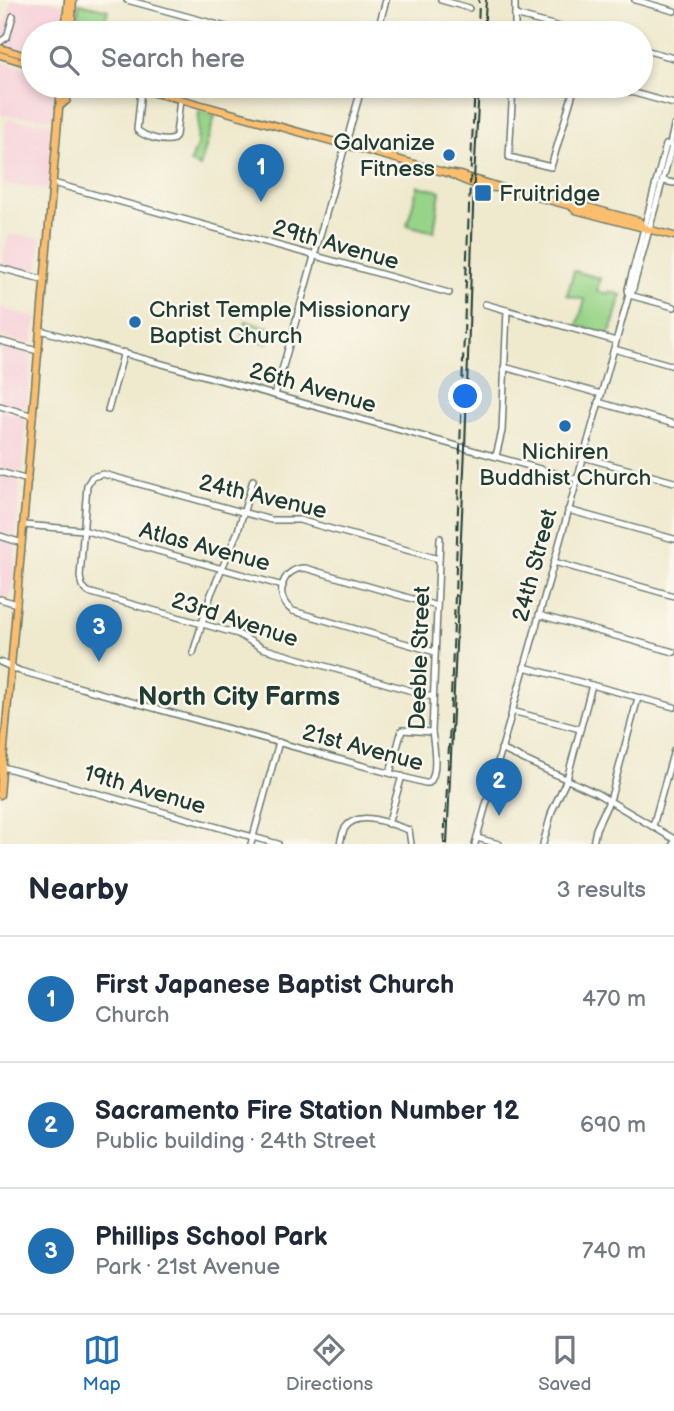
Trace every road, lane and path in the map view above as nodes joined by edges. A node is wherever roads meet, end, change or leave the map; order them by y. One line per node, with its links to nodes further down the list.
1 (71, 0): 11 (main road); 12 (main road)
2 (127, 0): 13 (street)
3 (386, 0): 14 (street)
4 (442, 0): 7 (street)
5 (515, 0): 9 (street)
6 (635, 0): 8 (street)
7 (469, 8)
8 (674, 11)
9 (515, 15): 15 (street); 16 (street)
10 (13, 16): 17 (street)
11 (67, 21)
12 (71, 21)
13 (204, 21)
14 (380, 21)
15 (515, 21)
16 (538, 21)
17 (0, 42)
18 (0, 48): 20 (main road)
19 (653, 52): 22 (street)
20 (21, 54)
21 (0, 55): 23 (main road)
22 (674, 58)
23 (21, 61)
24 (60, 98): 34 (main road)
25 (67, 98): 34 (main road)
26 (140, 98): 32 (street)
27 (176, 98): 32 (main road)
28 (359, 98): 37 (street)
29 (512, 98): 30 (street)
30 (571, 98)
31 (652, 98): 33 (street)
32 (180, 99): 37 (main road)
33 (674, 104)
34 (59, 107): 39 (main road)
35 (674, 126): 36 (street, 24th Street)
36 (670, 144): 38 (street, 24th Street); 41 (street, 24th Street)
37 (345, 145): 41 (main road); 43 (street)
38 (663, 181): 40 (street); 41 (street, 24th Street)
39 (53, 183): 43 (street, 29th Avenue); 45 (main road)
40 (674, 183)
41 (646, 228): 42 (main road); 47 (street, 24th Street)
42 (674, 236)
43 (314, 256): 46 (street, 29th Avenue); 60 (street)
44 (0, 268): 45 (street)
45 (45, 280): 51 (main road)
46 (449, 293)
47 (629, 295): 49 (street); 53 (street, 24th Street)
48 (485, 304): 50 (street)
49 (674, 307)
50 (506, 310): 53 (street); 58 (street)
51 (40, 330): 55 (main road); 56 (street, 26th Avenue)
52 (0, 341): 55 (street)
53 (616, 341): 54 (street, 24th Street)
54 (614, 349): 57 (street); 59 (street, 24th Street)
55 (38, 351): 64 (main road)
56 (124, 352): 60 (street, 26th Avenue); 63 (street)
57 (674, 366)
58 (504, 367): 59 (street); 66 (street)
59 (601, 394): 61 (street, 24th Street)
60 (275, 395): 66 (street, 26th Avenue)
61 (598, 402): 65 (street); 67 (street, 24th Street)
62 (0, 406): 64 (street)
63 (108, 410)
64 (33, 416): 70 (main road)
65 (674, 424)
66 (496, 456): 69 (street, 26th Avenue)
67 (583, 457): 69 (street, 24th Street); 72 (street)
68 (0, 472): 70 (street)
69 (576, 479): 73 (street, 24th Street)
70 (28, 480): 75 (main road)
71 (253, 480): 74 (street)
72 (674, 482)
73 (568, 510): 79 (street); 82 (street, 24th Street)
74 (244, 513): 76 (street, 24th Avenue); 81 (street, 24th Avenue); 83 (street)
75 (24, 525): 76 (street, Atlas Avenue); 80 (main road)
76 (83, 530): 83 (street, Atlas Avenue); 90 (street, 23rd Avenue)
77 (0, 536): 80 (street)
78 (440, 538): 81 (street, Deeble Street)
79 (674, 539)
80 (22, 543): 87 (main road)
81 (439, 559): 88 (street, Deeble Street)
82 (554, 562): 85 (street); 89 (street, 24th Street)
83 (222, 569): 84 (street, Atlas Avenue); 90 (street)
84 (283, 586): 88 (street); 91 (street, Atlas Avenue)
85 (674, 596)
86 (0, 599): 87 (street)
87 (17, 604): 95 (main road)
88 (437, 606): 91 (street, Deeble Street)
89 (539, 615): 92 (street); 96 (street, 24th Street)
90 (201, 624): 93 (street); 98 (street, 23rd Avenue)
91 (435, 652): 98 (street, Deeble Street)
92 (674, 652)
93 (193, 653)
94 (0, 662): 95 (street, 21st Avenue)
95 (12, 667): 102 (main road); 105 (street, 21st Avenue)
96 (524, 667): 97 (street); 101 (street, 24th Street)
97 (592, 685): 99 (street); 103 (street)
98 (433, 697): 104 (street, Deeble Street)
99 (638, 698): 100 (street); 116 (street)
100 (674, 708)
101 (512, 710): 103 (street); 106 (street, 24th Street)
102 (3, 725): 108 (main road)
103 (580, 729): 113 (street)
104 (432, 732): 110 (street); 112 (street, Deeble Street)
105 (279, 742): 110 (street, 21st Avenue); 119 (street)
106 (501, 749): 113 (street); 120 (street, 24th Street)
107 (674, 750): 118 (street)
108 (2, 755): 109 (main road)
109 (3, 767): 114 (main road); 119 (street, 19th Avenue)
110 (390, 773): 111 (street, 21st Avenue)
111 (402, 776): 112 (street, 21st Avenue); 117 (street)
112 (433, 779)
113 (567, 779): 116 (street); 126 (street)
114 (0, 786): 115 (main road)
115 (0, 795)
116 (610, 801): 118 (street); 127 (street)
117 (388, 824): 123 (street); 124 (street)
118 (653, 827): 121 (street)
119 (252, 841): 122 (street, 19th Avenue)
120 (476, 841): 125 (street)
121 (674, 842)
122 (278, 844)
123 (340, 844)
124 (411, 844)
125 (499, 844)
126 (543, 844)
127 (593, 844)

